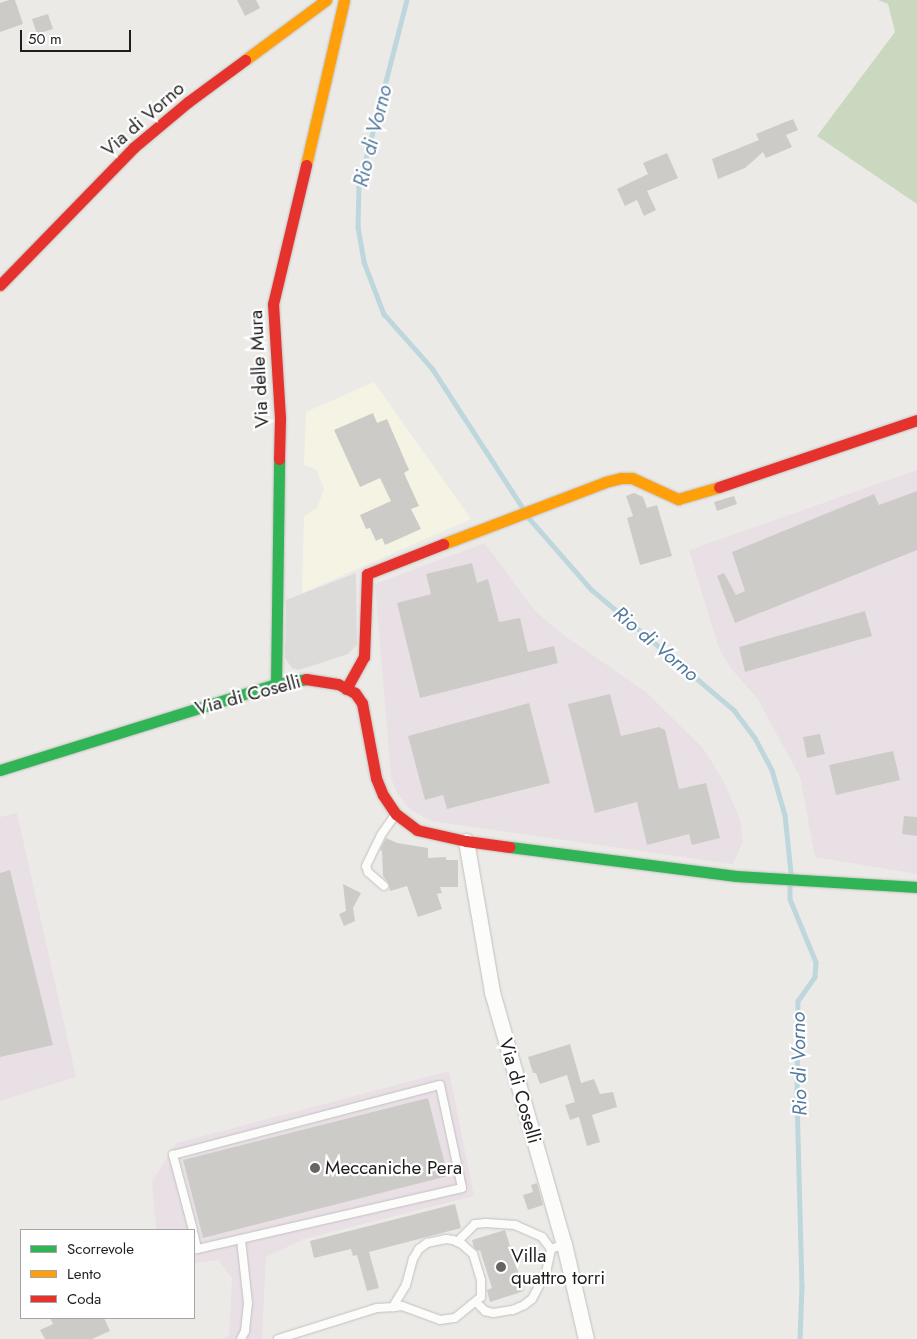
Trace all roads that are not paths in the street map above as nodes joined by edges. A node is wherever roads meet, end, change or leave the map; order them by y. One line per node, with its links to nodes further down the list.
1 (326, 0): 3 (street, Via di Vorno)
2 (344, 0): 5 (street, Via delle Mura)
3 (0, 285)
4 (917, 420): 6 (street)
5 (276, 684): 6 (street, Via di Coselli); 7 (street, Via di Coselli)
6 (346, 689): 8 (street, Via di Coselli)
7 (0, 770)
8 (396, 814): 9 (street, Via di Coselli); 10 (lane)
9 (466, 841): 11 (street, Via di Coselli); 16 (street, Via di Coselli)
10 (384, 886)
11 (917, 887)
12 (193, 1229): 14 (lane)
13 (195, 1240): 14 (lane)
14 (242, 1240): 19 (lane)
15 (457, 1242): 16 (lane); 17 (lane); 18 (lane)
16 (558, 1247): 17 (lane); 21 (street, Via di Coselli)
17 (476, 1302): 18 (lane)
18 (393, 1307): 20 (lane)
19 (241, 1339)
20 (278, 1339)
21 (586, 1339)

